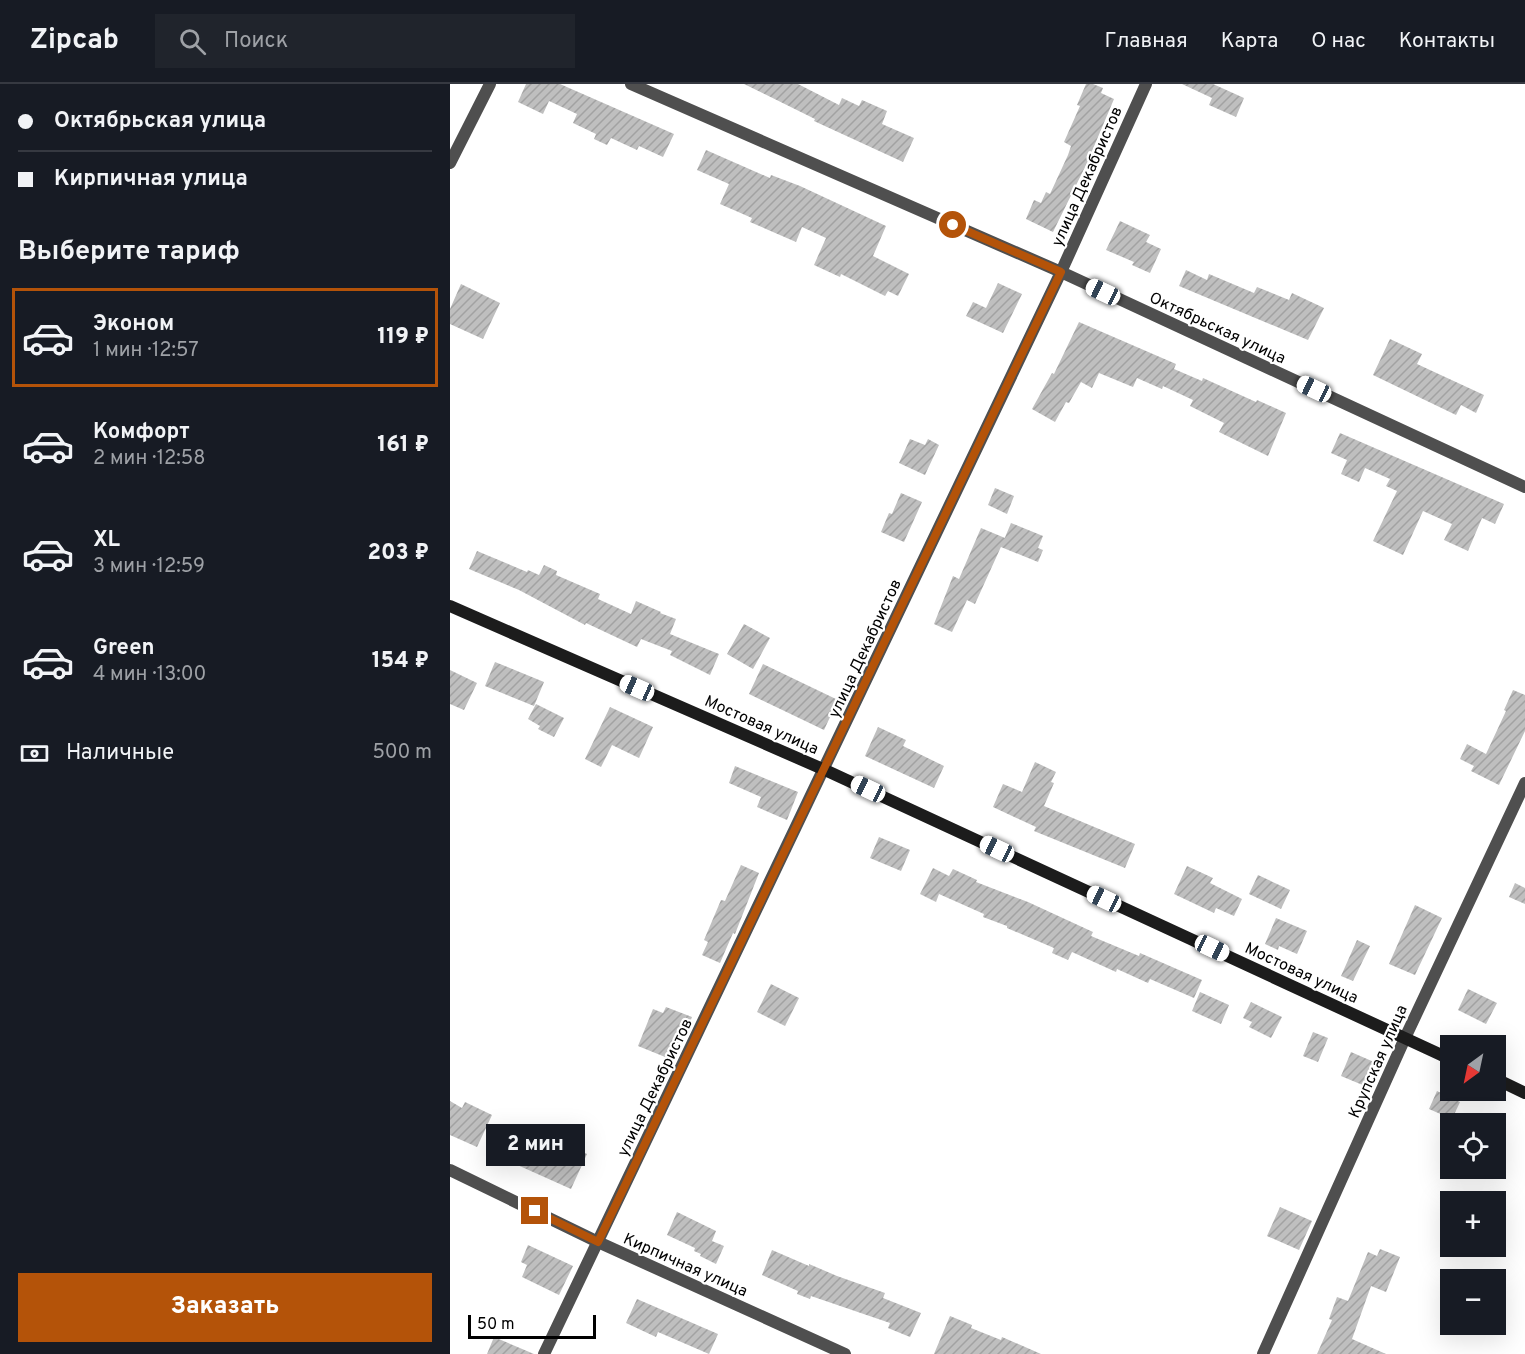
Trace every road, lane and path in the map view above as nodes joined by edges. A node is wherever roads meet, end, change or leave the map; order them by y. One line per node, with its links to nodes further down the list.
1 (490, 84): 4 (street)
2 (631, 84): 5 (street, Октябрьская улица)
3 (1146, 84): 5 (street, улица Декабристов)
4 (450, 163)
5 (1061, 272): 6 (street, Октябрьская улица); 8 (street, улица Декабристов)
6 (1525, 487)
7 (450, 606): 8 (street, Мостовая улица)
8 (825, 770): 10 (street, Мостовая улица); 15 (street, улица Декабристов)
9 (1525, 783): 10 (street, Крупская улица)
10 (1405, 1038): 11 (street, Мостовая улица); 18 (street, Крупская улица)
11 (1440, 1054)
12 (1506, 1084): 13 (street)
13 (1525, 1093)
14 (450, 1170): 15 (street, Кирпичная улица)
15 (598, 1242): 16 (street, улица Декабристов); 17 (street, Кирпичная улица)
16 (544, 1354)
17 (845, 1354)
18 (1263, 1354)

